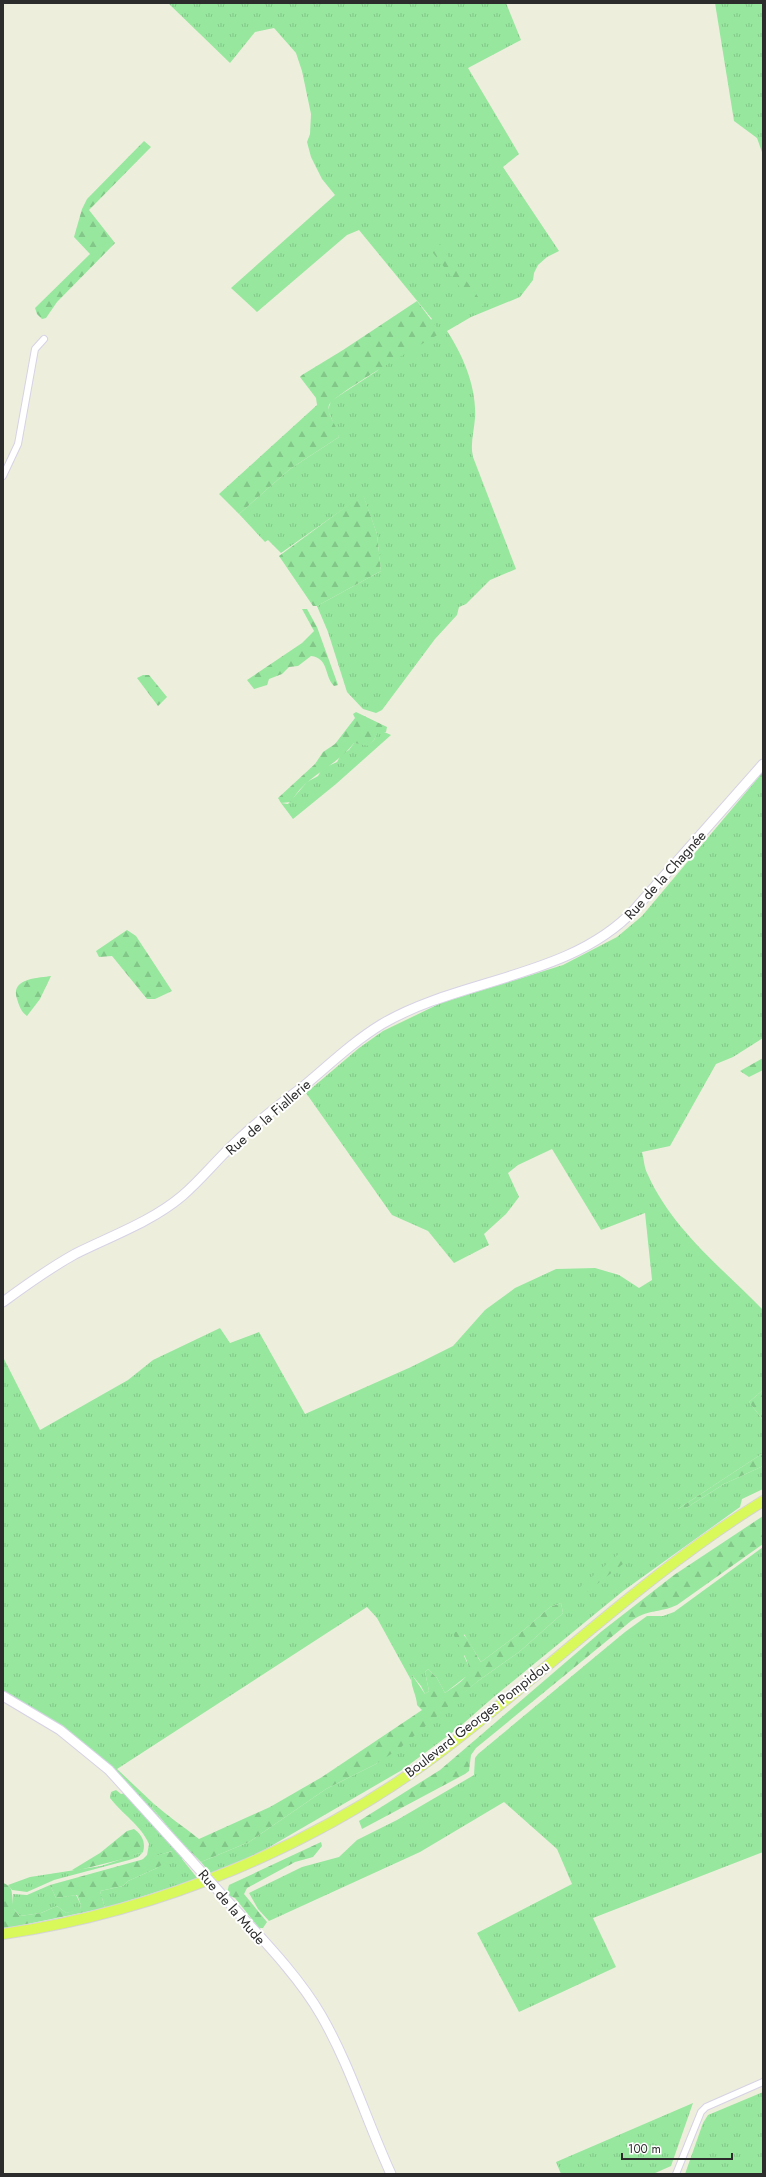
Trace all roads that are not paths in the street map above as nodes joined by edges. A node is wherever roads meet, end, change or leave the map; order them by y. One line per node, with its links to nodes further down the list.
1 (44, 339): 2 (street)
2 (3, 476)
3 (763, 764): 4 (street, Rue de la Chagnée)
4 (549, 962): 5 (street, Rue de la Fiallerie)
5 (3, 1302)
6 (763, 1502): 9 (main road, Boulevard Georges Pompidou)
7 (763, 1507): 10 (main road, Boulevard Georges Pompidou)
8 (3, 1696): 12 (street, Rue de la Mude, bridge)
9 (3, 1934)
10 (3, 1939)
11 (763, 2082): 13 (street)
12 (391, 2174)
13 (676, 2174)

